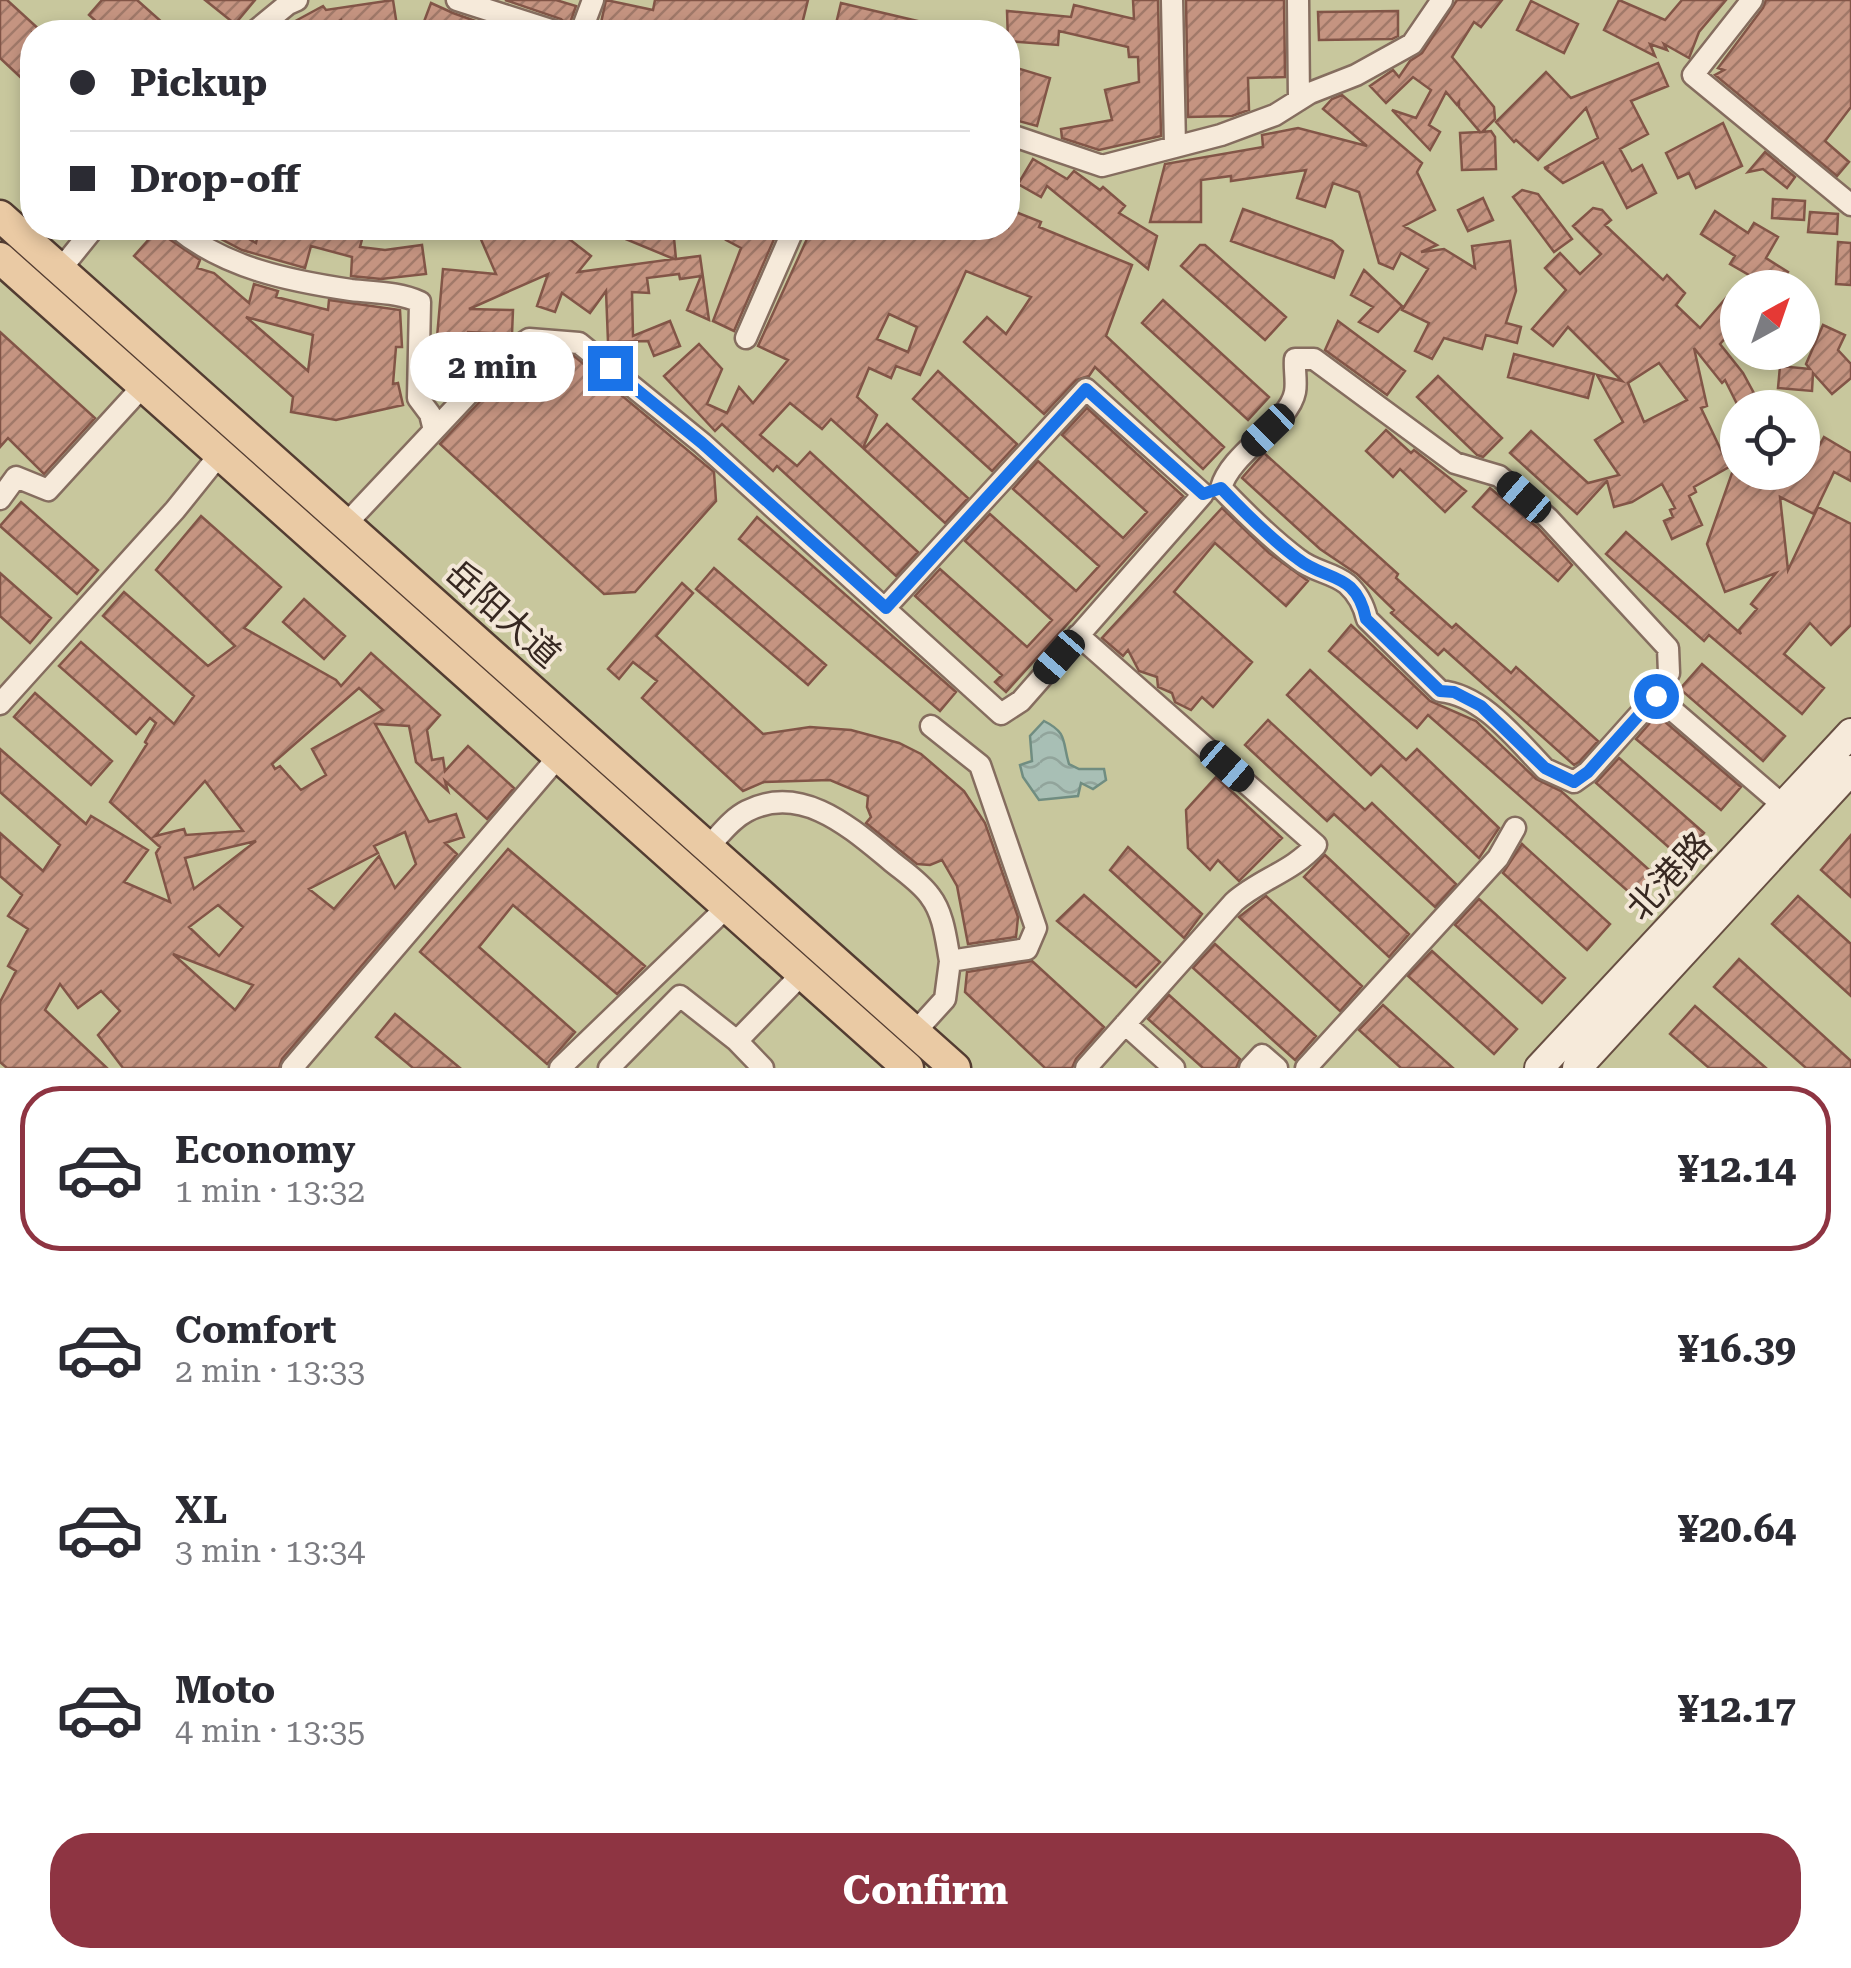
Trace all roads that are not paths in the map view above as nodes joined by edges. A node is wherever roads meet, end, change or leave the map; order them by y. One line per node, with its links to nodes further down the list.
1 (297, 0): 7 (street)
2 (457, 0): 8 (street)
3 (1172, 0): 11 (street)
4 (1298, 0): 9 (street)
5 (1442, 0): 9 (street)
6 (1752, 0): 13 (street)
7 (269, 20)
8 (519, 20)
9 (1299, 100): 11 (street)
10 (1020, 138): 11 (street)
11 (1174, 146)
12 (1851, 174): 13 (street)
13 (1844, 198)
14 (0, 216): 15 (main road, 岳阳大道)
15 (20, 234)
16 (27, 240): 21 (main road, 岳阳大道)
17 (84, 240): 21 (street)
18 (192, 240): 24 (street)
19 (789, 240): 22 (street)
20 (0, 258): 23 (main road, 岳阳大道)
21 (60, 270): 28 (main road, 岳阳大道)
22 (746, 338)
23 (143, 386): 25 (main road, 岳阳大道); 27 (street)
24 (434, 430): 28 (street); 29 (street)
25 (220, 454): 32 (street); 35 (main road, 岳阳大道)
26 (1212, 491): 29 (street); 30 (street); 31 (street); 31 (street)
27 (0, 500)
28 (346, 524): 39 (main road, 岳阳大道)
29 (886, 608): 30 (street)
30 (1078, 636): 43 (street)
31 (1656, 696): 37 (street)
32 (0, 704)
33 (932, 726): 41 (street)
34 (1851, 733): 37 (main road, 北港路)
35 (558, 756): 40 (main road, 岳阳大道); 46 (street)
36 (1851, 770): 58 (main road, 北港路)
37 (1785, 807): 57 (main road, 北港路)
38 (1515, 828): 56 (street)
39 (708, 848): 41 (street); 44 (main road, 岳阳大道)
40 (727, 906): 42 (main road, 岳阳大道); 47 (street)
41 (950, 961): 44 (street)
42 (802, 974): 45 (street); 50 (main road, 岳阳大道)
43 (1125, 1024): 52 (street); 53 (street)
44 (916, 1032): 51 (main road, 岳阳大道)
45 (737, 1041): 48 (street); 49 (street)
46 (292, 1068)
47 (560, 1068)
48 (608, 1068)
49 (762, 1068)
50 (908, 1068)
51 (955, 1068)
52 (1086, 1068)
53 (1174, 1068)
54 (1250, 1068): 55 (street)
55 (1278, 1068)
56 (1306, 1068)
57 (1539, 1068)
58 (1576, 1068)

